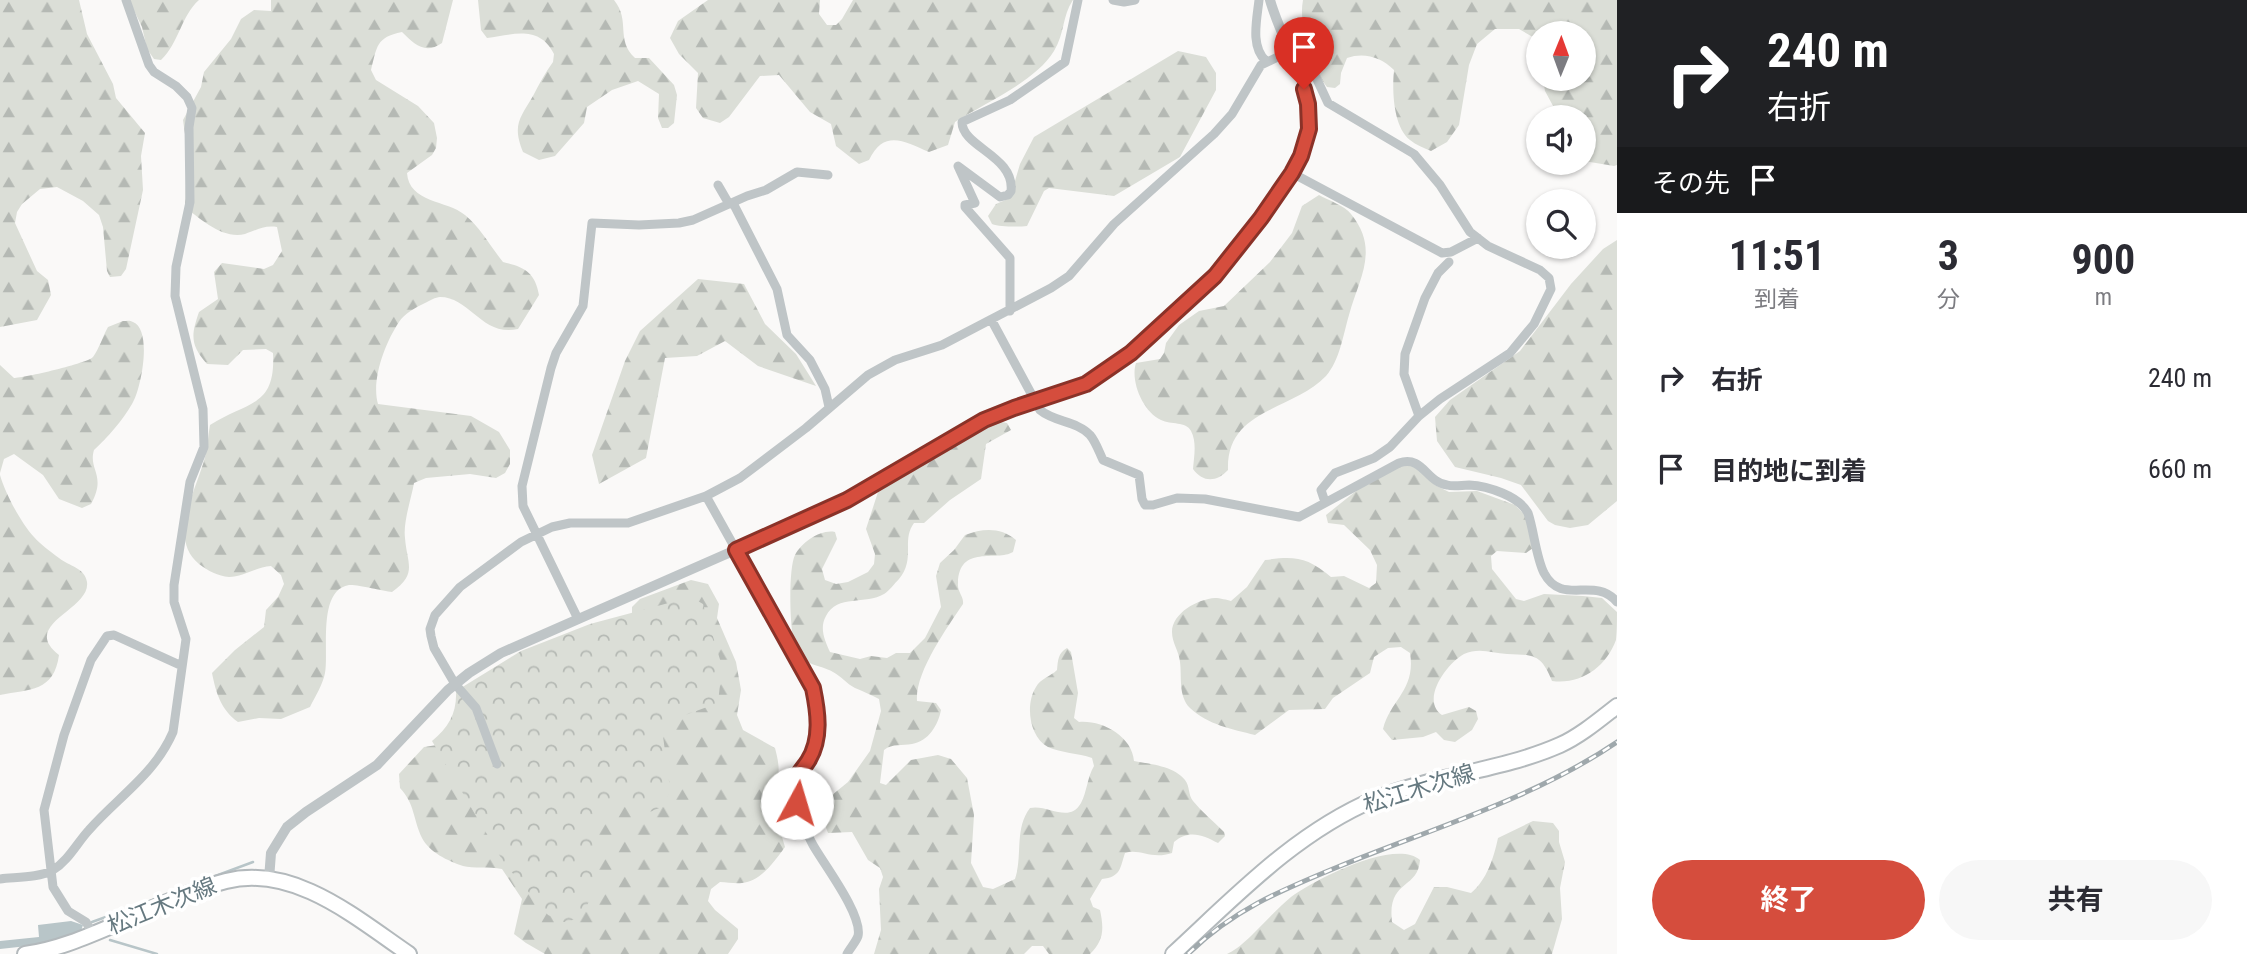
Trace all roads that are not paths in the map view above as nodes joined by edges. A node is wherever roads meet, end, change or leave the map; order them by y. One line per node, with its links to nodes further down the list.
1 (126, 0): 26 (street)
2 (1078, 0): 15 (street)
3 (1113, 0): 4 (street)
4 (1135, 0)
5 (1259, 0): 8 (street)
6 (1270, 0): 7 (street)
7 (1289, 54): 8 (street); 9 (street); 13 (street)
8 (1266, 61): 15 (street)
9 (1292, 173): 13 (street); 17 (street)
10 (828, 175): 12 (street)
11 (718, 185): 12 (street)
12 (731, 204): 18 (street); 22 (street)
13 (1478, 238): 19 (street)
14 (1449, 262): 19 (street)
15 (1010, 311): 16 (street)
16 (992, 321): 17 (street); 18 (street)
17 (1035, 402): 21 (street); 23 (street)
18 (830, 407): 20 (street)
19 (1419, 416): 21 (street)
20 (706, 496): 22 (street); 23 (street)
21 (1325, 502): 24 (street)
22 (535, 534): 25 (street); 27 (street)
23 (736, 550): 25 (street); 36 (street)
24 (1617, 602)
25 (579, 619): 27 (street)
26 (182, 666): 30 (street); 30 (street)
27 (455, 684): 29 (street); 31 (street)
28 (1617, 706): 37 (main road, 松江木次線)
29 (497, 764)
30 (52, 870): 32 (street); 33 (street)
31 (269, 878): 33 (main road, 松江木次線); 35 (main road, 松江木次線)
32 (0, 879)
33 (93, 934): 34 (main road, 松江木次線)
34 (25, 954)
35 (409, 954)
36 (847, 954)
37 (1173, 954)

